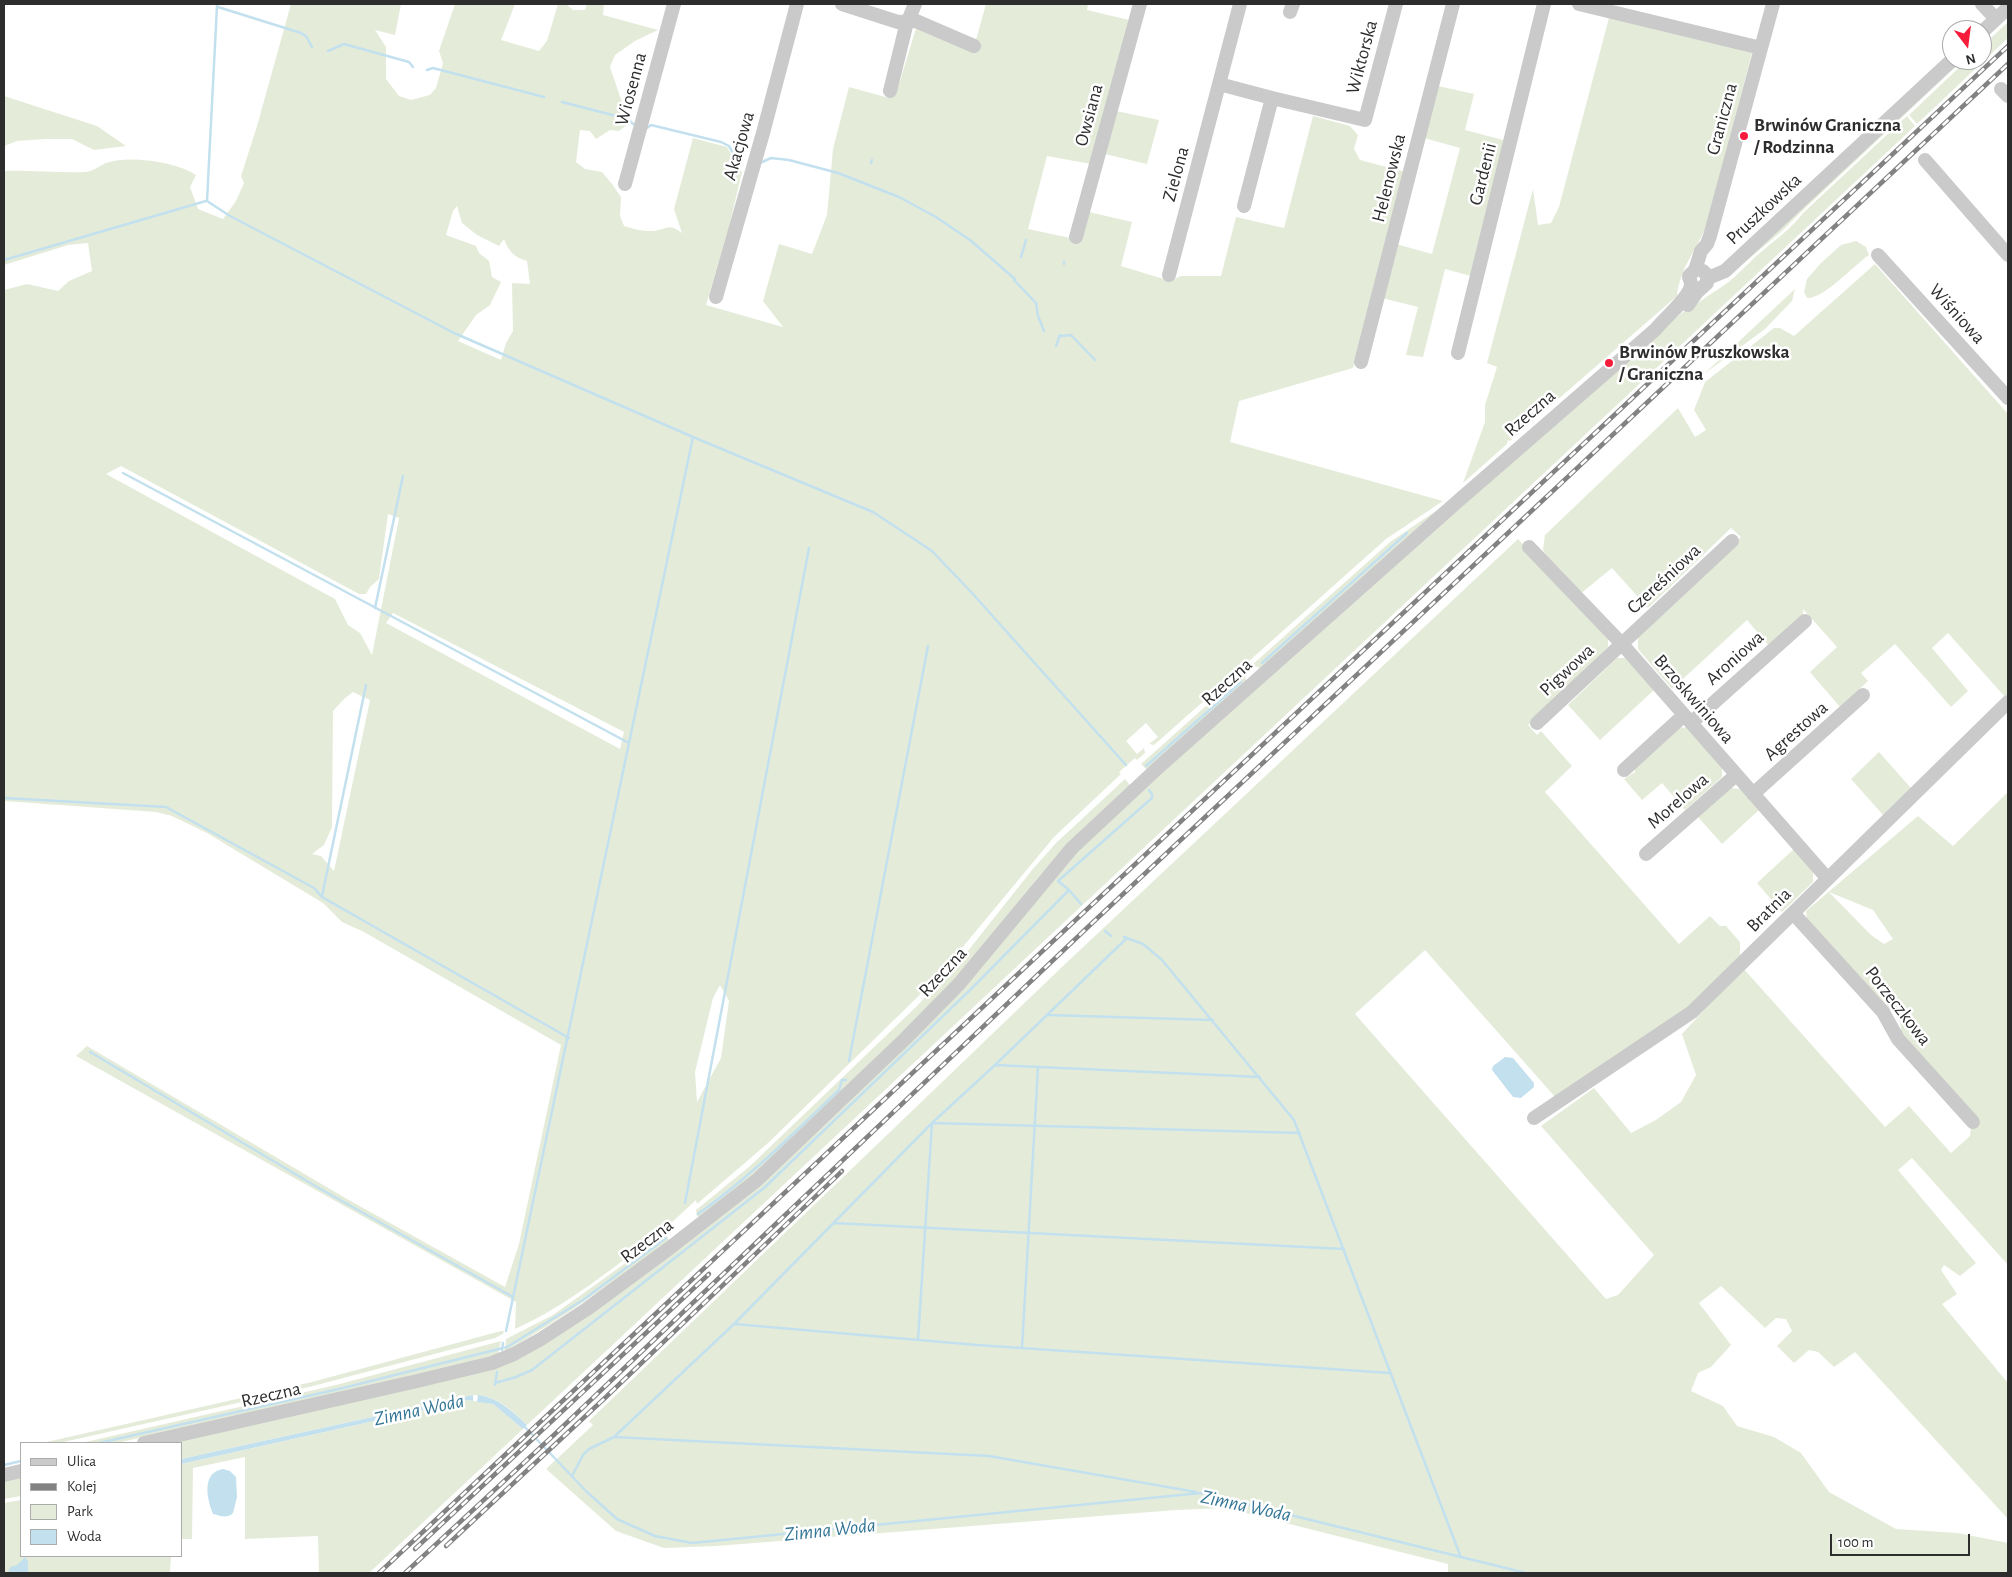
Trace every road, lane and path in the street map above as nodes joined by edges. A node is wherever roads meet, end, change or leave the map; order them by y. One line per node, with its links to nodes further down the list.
1 (674, 4): 25 (street, Wiosenna)
2 (796, 4): 32 (street, Akacjowa)
3 (842, 4): 16 (street)
4 (915, 4): 16 (street)
5 (1140, 4): 27 (street, Owsiana)
6 (1240, 4): 21 (street, Zielona)
7 (1396, 4): 23 (street, Wiktorska)
8 (1453, 4): 34 (street, Helenowska)
9 (1544, 4): 33 (street, Gardenii)
10 (1579, 4): 13 (street)
11 (1773, 4): 19 (street, Graniczna)
12 (1982, 4): 15 (street)
13 (1615, 8): 19 (street)
14 (2008, 8): 15 (street)
15 (1996, 19): 17 (street)
16 (908, 21): 18 (street); 22 (street)
17 (1992, 23)
18 (974, 46)
19 (1761, 48): 31 (street, Graniczna)
20 (1942, 69): 31 (street, Pruszkowska)
21 (1219, 84): 23 (street); 30 (street, Zielona)
22 (890, 91)
23 (1272, 98): 26 (street)
24 (1925, 160): 28 (street)
25 (625, 184)
26 (1244, 206)
27 (1076, 237)
28 (2008, 254)
29 (1878, 255): 35 (street, Wiśniowa)
30 (1169, 275)
31 (1700, 278): 52 (street, Rzeczna)
32 (716, 297)
33 (1458, 353)
34 (1360, 362)
35 (2008, 398)
36 (1732, 541): 39 (street, Czereśniowa)
37 (1529, 547): 39 (street, Brzoskwiniowa)
38 (1805, 621): 42 (street, Aroniowa)
39 (1622, 644): 42 (street, Brzoskwiniowa); 43 (street, Pigwowa)
40 (1863, 695): 46 (street, Agrestowa)
41 (2008, 702): 48 (street, Bratnia)
42 (1688, 719): 44 (street, Aroniowa); 45 (street, Brzoskwiniowa)
43 (1537, 723)
44 (1624, 770)
45 (1736, 776): 46 (street, Brzoskwiniowa); 47 (street, Morelowa)
46 (1753, 794): 48 (street, Brzoskwiniowa)
47 (1646, 854)
48 (1827, 878): 49 (street, Bratnia)
49 (1793, 913): 50 (street, Bratnia); 51 (street, Porzeczkowa)
50 (1534, 1118)
51 (1973, 1122)
52 (148, 1442)
53 (20, 1471): 54 (street)
54 (4, 1475)

